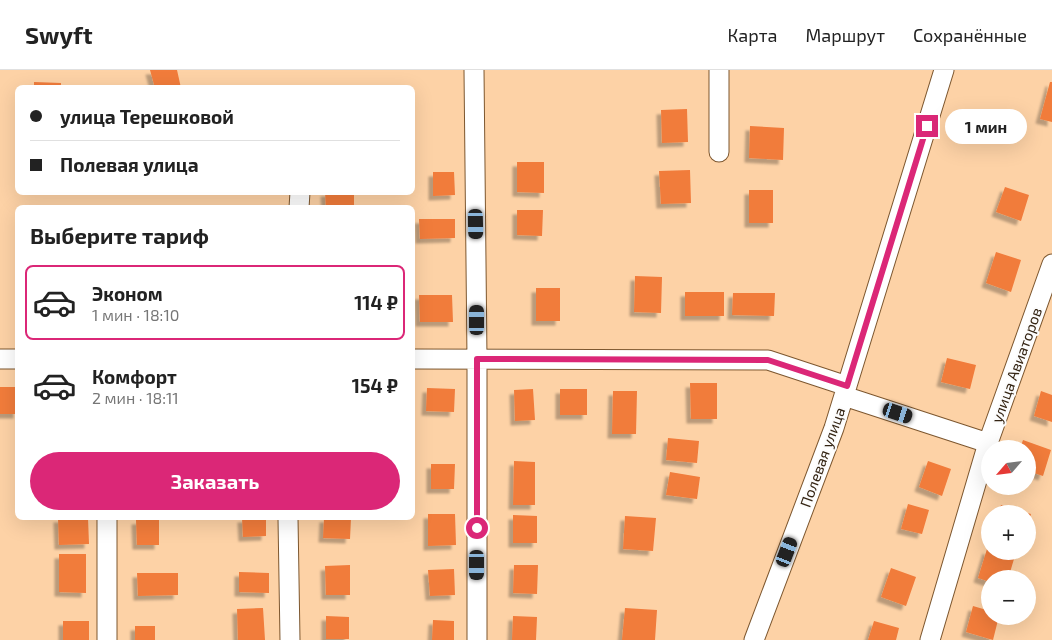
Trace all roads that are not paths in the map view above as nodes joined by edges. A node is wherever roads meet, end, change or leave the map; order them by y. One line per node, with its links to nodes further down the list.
1 (474, 70): 9 (street)
2 (719, 70): 4 (street)
3 (944, 70): 10 (street, Полевая улица)
4 (720, 152)
5 (1052, 264): 12 (street, улица Авиаторов)
6 (0, 359): 7 (street)
7 (15, 359)
8 (415, 359): 9 (street)
9 (477, 359): 10 (street); 18 (street)
10 (845, 391): 11 (street); 19 (street, Полевая улица)
11 (981, 440)
12 (989, 440)
13 (981, 467): 20 (street, улица Авиаторов)
14 (107, 520): 16 (street)
15 (288, 520): 17 (street)
16 (107, 640)
17 (290, 640)
18 (477, 640)
19 (754, 640)
20 (930, 640)

